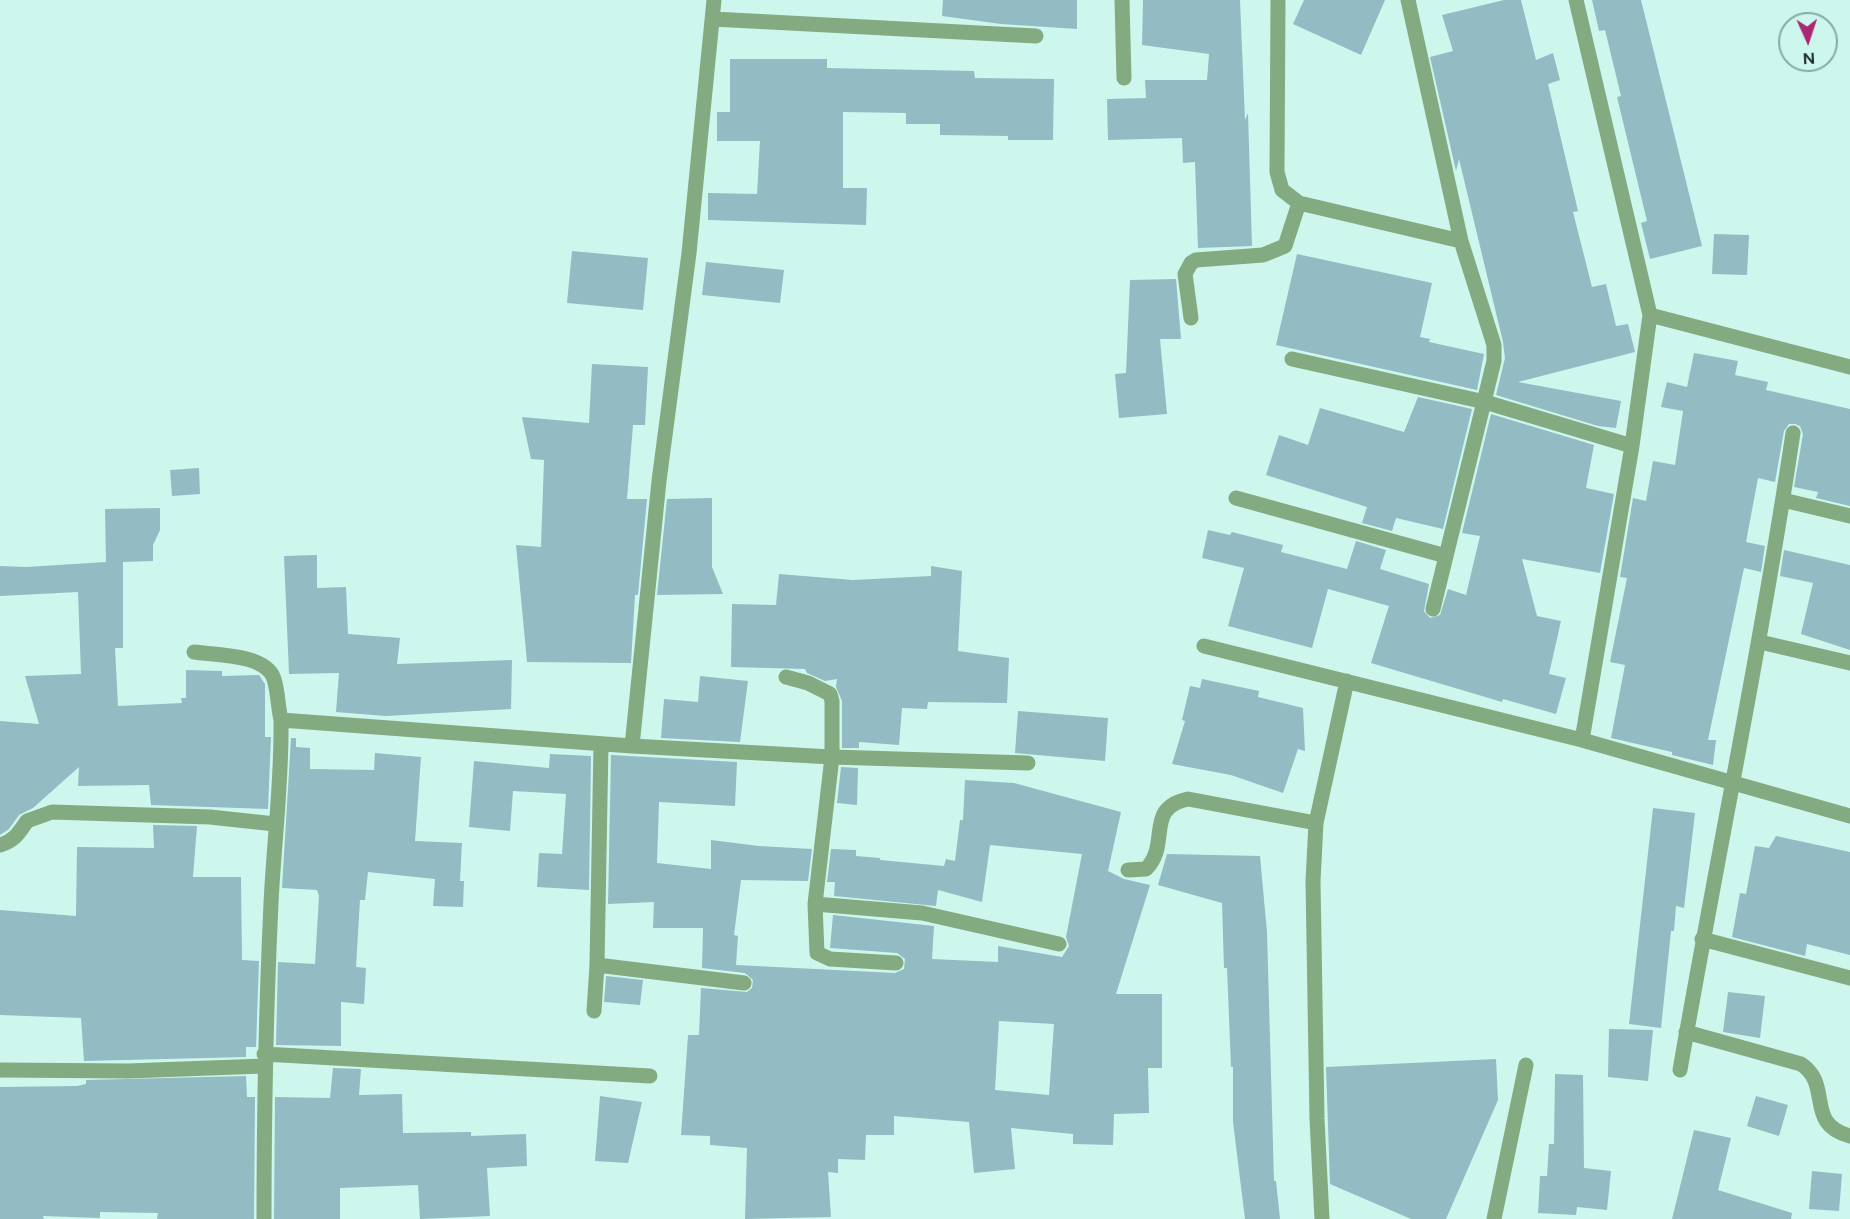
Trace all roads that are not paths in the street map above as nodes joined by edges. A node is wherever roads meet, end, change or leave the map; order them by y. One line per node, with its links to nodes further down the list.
1 (714, 0): 6 (street)
2 (1122, 0): 8 (street)
3 (1278, 0): 9 (street)
4 (1408, 0): 10 (street)
5 (1576, 0): 11 (street)
6 (713, 19): 7 (street); 32 (street)
7 (1036, 36)
8 (1124, 78)
9 (1299, 203): 10 (street); 12 (street)
10 (1461, 240): 15 (street)
11 (1650, 315): 14 (street); 17 (street)
12 (1191, 318)
13 (1292, 359): 15 (street)
14 (1850, 367)
15 (1485, 402): 17 (street); 21 (street)
16 (1793, 433): 19 (street)
17 (1632, 446): 30 (street)
18 (1236, 498): 21 (street)
19 (1783, 500): 20 (street); 23 (street)
20 (1850, 516)
21 (1446, 556): 22 (street)
22 (1434, 609)
23 (1760, 642): 26 (street); 35 (street)
24 (1204, 646): 28 (street)
25 (194, 652): 29 (street)
26 (1850, 663)
27 (786, 677): 33 (street)
28 (1347, 681): 30 (street); 37 (street)
29 (281, 720): 31 (street); 38 (street)
30 (1582, 740): 35 (street)
31 (601, 744): 32 (street); 45 (street)
32 (632, 746): 33 (street)
33 (832, 757): 34 (street); 41 (street)
34 (1028, 763)
35 (1732, 784): 36 (street); 42 (street)
36 (1850, 816)
37 (1316, 823): 40 (street); 57 (street)
38 (275, 824): 39 (street); 50 (street)
39 (0, 845)
40 (1128, 870)
41 (815, 904): 43 (street); 44 (street)
42 (1702, 939): 46 (street); 49 (street)
43 (1059, 944)
44 (896, 963)
45 (597, 964): 47 (street); 48 (street)
46 (1850, 978)
47 (744, 983)
48 (594, 1011)
49 (1686, 1032): 53 (street); 55 (street)
50 (264, 1060): 52 (street); 54 (street); 56 (street)
51 (1526, 1065): 58 (street)
52 (0, 1070)
53 (1680, 1070)
54 (650, 1076)
55 (1850, 1136)
56 (264, 1219)
57 (1322, 1219)
58 (1494, 1219)

